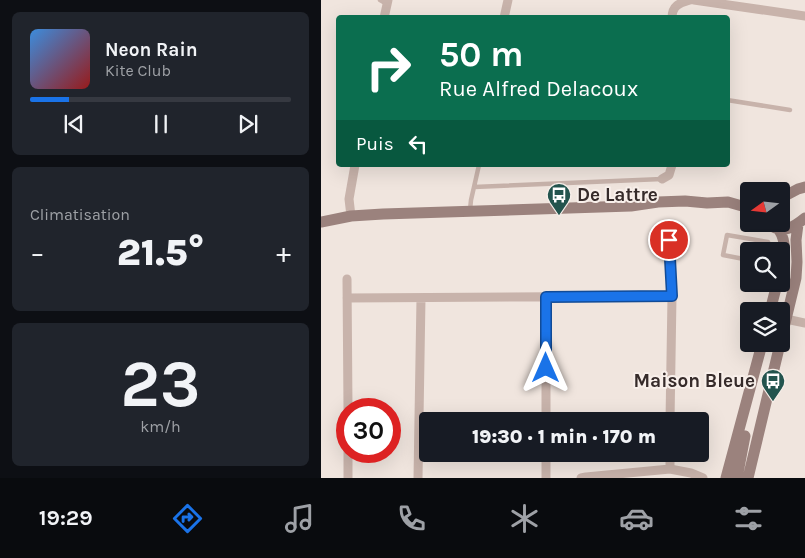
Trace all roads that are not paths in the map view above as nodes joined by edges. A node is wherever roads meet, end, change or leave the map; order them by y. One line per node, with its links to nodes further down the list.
1 (508, 0): 6 (street)
2 (692, 0): 4 (street); 8 (street)
3 (385, 1): 5 (street)
4 (679, 2): 7 (street)
5 (384, 15)
6 (505, 15)
7 (672, 15)
8 (805, 16)
9 (730, 100): 10 (lane)
10 (790, 110)
11 (355, 167): 22 (street)
12 (479, 167): 16 (lane)
13 (671, 167): 15 (street)
14 (805, 178): 17 (street)
15 (662, 179): 16 (lane)
16 (474, 187): 21 (lane)
17 (801, 188)
18 (740, 201): 19 (street)
19 (728, 202): 20 (street); 21 (street)
20 (740, 205)
21 (470, 211): 22 (street)
22 (351, 216): 24 (street)
23 (802, 221): 25 (street); 34 (street)
24 (321, 222)
25 (790, 228)
26 (669, 240): 30 (street)
27 (768, 242): 28 (lane)
28 (740, 258)
29 (347, 279): 32 (street)
30 (672, 296): 31 (street); 41 (street)
31 (546, 297): 33 (street); 40 (street)
32 (347, 298): 33 (street); 39 (street)
33 (421, 298): 51 (street)
34 (790, 303)
35 (790, 320): 36 (street)
36 (805, 323)
37 (760, 352): 42 (street)
38 (778, 352): 49 (street)
39 (348, 398)
40 (546, 412)
41 (670, 412)
42 (745, 412): 47 (street); 56 (street)
43 (546, 462): 52 (street)
44 (669, 462): 46 (street)
45 (348, 463): 50 (street)
46 (669, 469): 48 (street); 54 (street); 55 (street)
47 (728, 472)
48 (646, 474): 53 (street)
49 (750, 475)
50 (348, 478)
51 (418, 478)
52 (546, 478)
53 (581, 478)
54 (682, 478)
55 (703, 478)
56 (737, 478)

